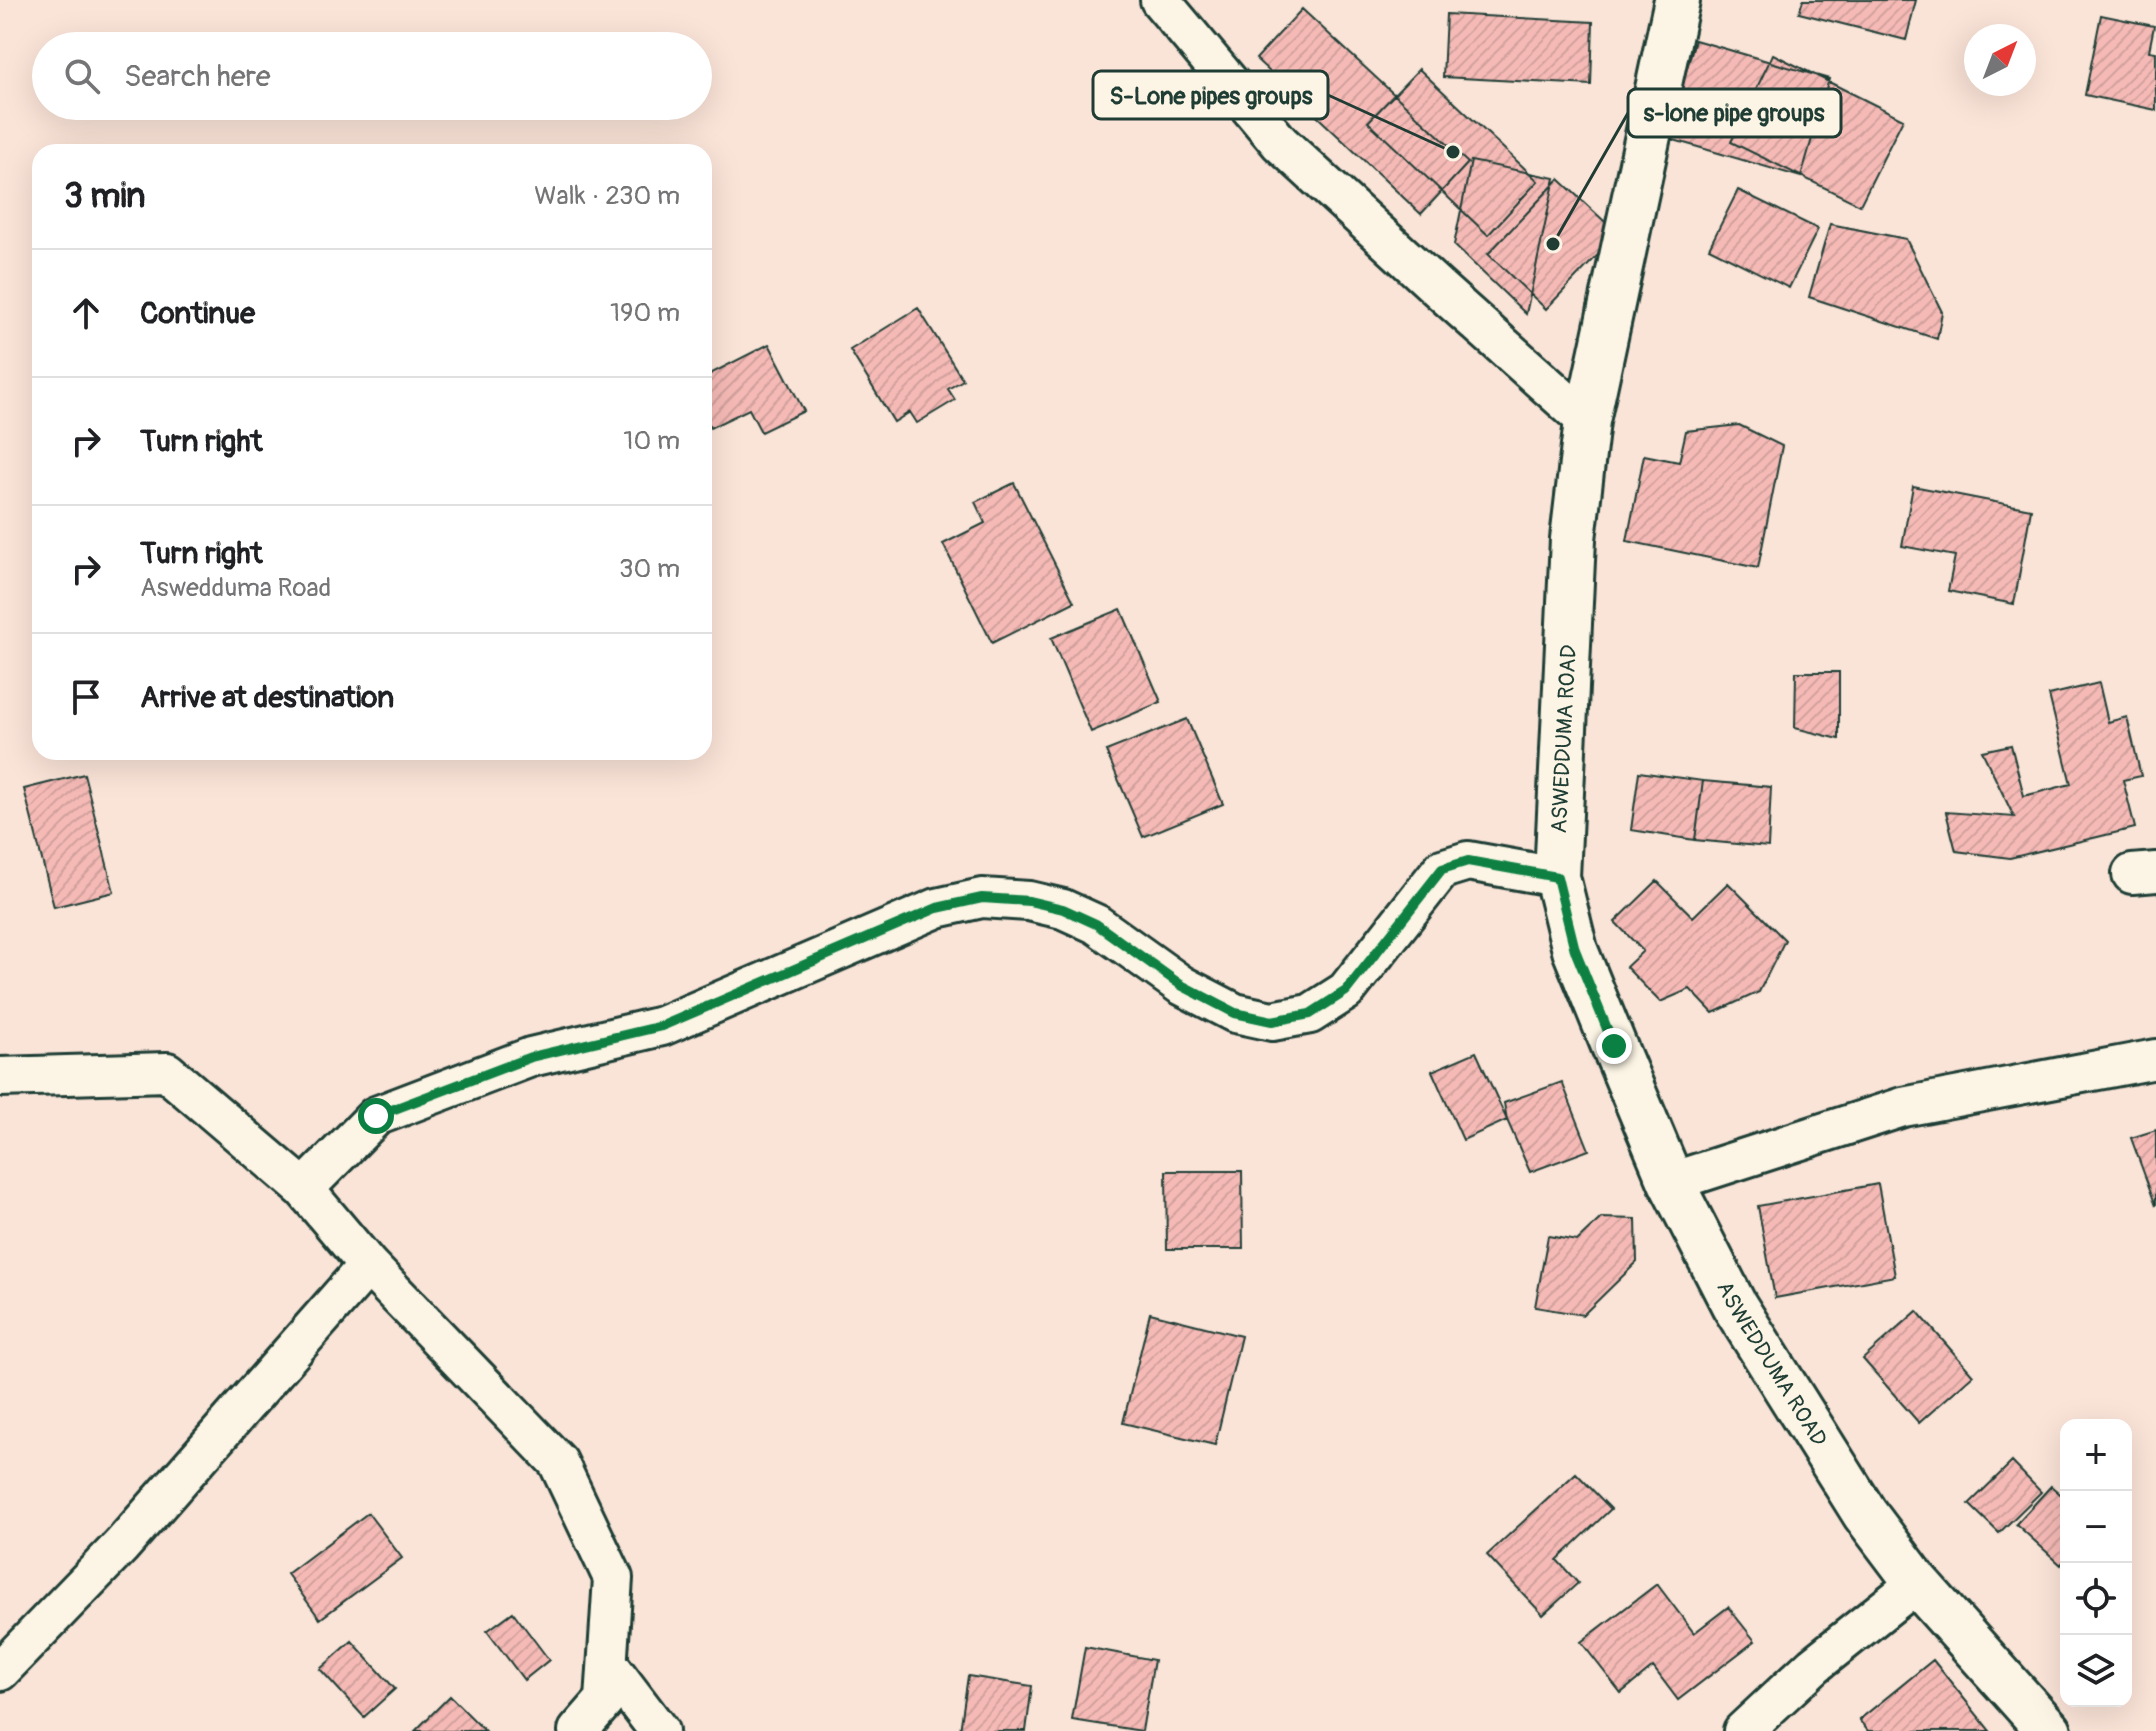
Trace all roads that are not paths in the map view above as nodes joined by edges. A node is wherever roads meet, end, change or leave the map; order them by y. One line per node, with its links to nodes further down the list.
1 (1160, 0): 3 (street)
2 (1677, 0): 3 (street, ASWEDDUMA ROAD)
3 (1587, 421): 4 (street, ASWEDDUMA ROAD)
4 (1557, 877): 7 (street, ASWEDDUMA ROAD); 8 (street)
5 (2156, 1059): 7 (street)
6 (0, 1077): 8 (street)
7 (1671, 1182): 10 (street, ASWEDDUMA ROAD)
8 (304, 1189): 9 (street)
9 (368, 1265): 11 (street); 12 (street)
10 (1917, 1583): 15 (street); 16 (street, ASWEDDUMA ROAD)
11 (608, 1664): 13 (street); 14 (street)
12 (0, 1671)
13 (578, 1731)
14 (659, 1731)
15 (1743, 1731)
16 (2049, 1731)

